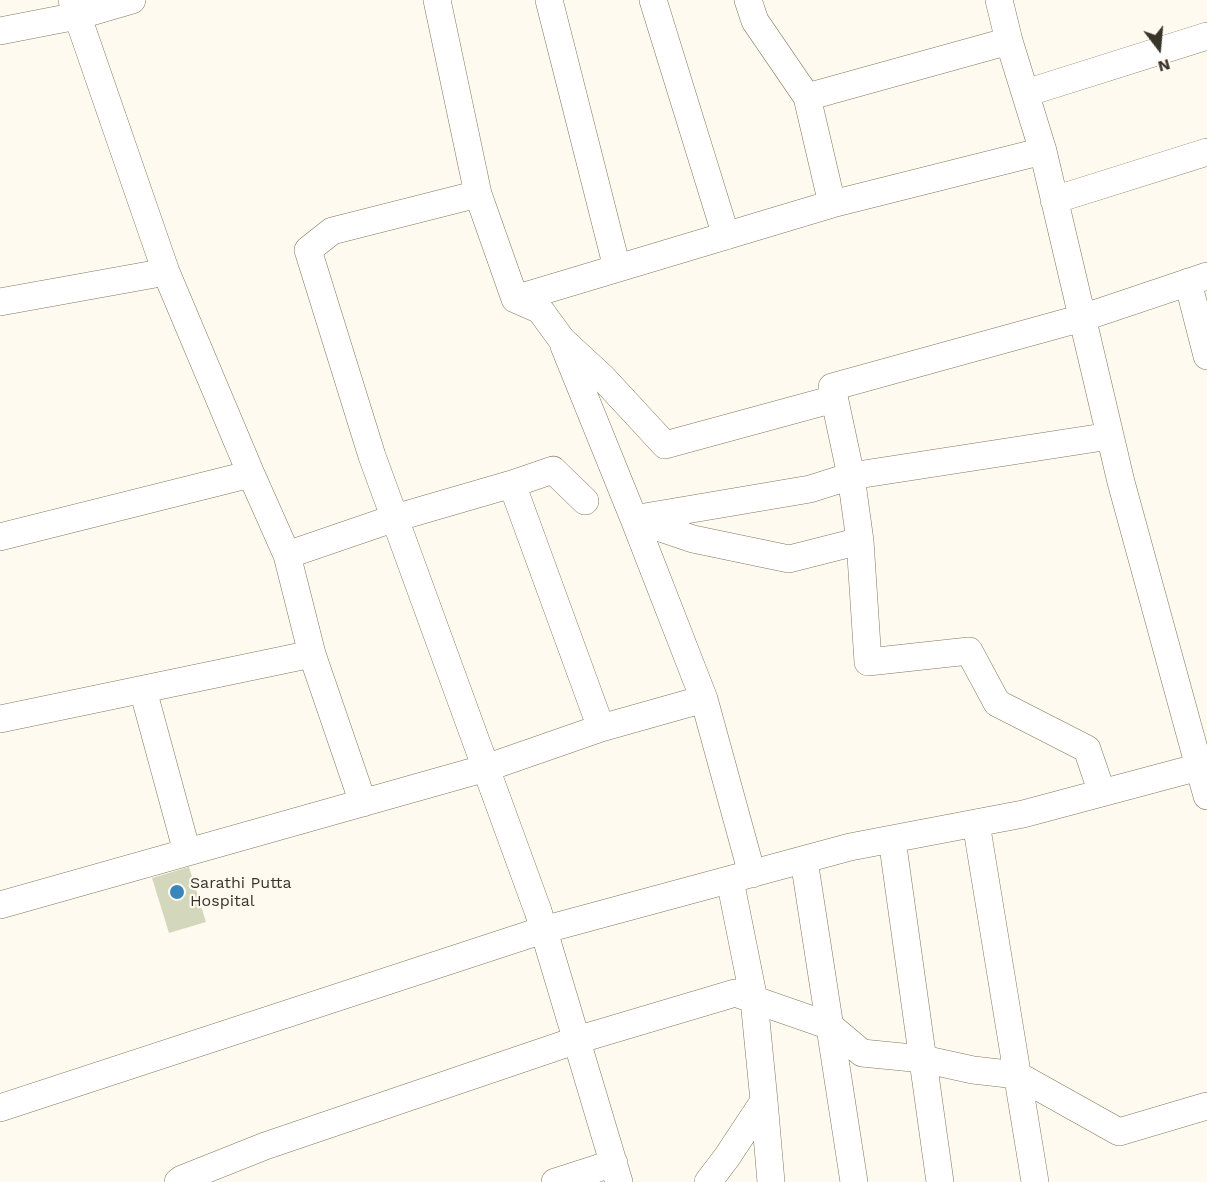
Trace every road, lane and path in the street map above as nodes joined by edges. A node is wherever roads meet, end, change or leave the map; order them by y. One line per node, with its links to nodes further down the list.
1 (132, 0): 7 (street)
2 (437, 0): 15 (street)
3 (549, 0): 19 (street)
4 (653, 0): 18 (street)
5 (748, 0): 12 (street)
6 (999, 0): 10 (street)
7 (74, 8): 8 (street); 20 (street)
8 (0, 31)
9 (1207, 36): 11 (street)
10 (1009, 41): 11 (street); 12 (street)
11 (1026, 93): 13 (street)
12 (807, 97): 17 (street)
13 (1043, 151): 16 (street); 17 (street)
14 (1207, 152): 16 (street)
15 (478, 195): 22 (street); 33 (street)
16 (1054, 200): 24 (street)
17 (832, 204): 18 (street)
18 (726, 236): 19 (street)
19 (617, 268): 22 (street)
20 (166, 272): 23 (street); 29 (street)
21 (1198, 279): 24 (street); 26 (street)
22 (515, 299): 25 (street)
23 (0, 302)
24 (1082, 318): 27 (street); 28 (street)
25 (562, 340): 27 (street); 34 (street)
26 (1207, 356)
27 (834, 399): 30 (street)
28 (1110, 436): 30 (street); 43 (street)
29 (251, 474): 35 (street); 37 (street)
30 (851, 476): 34 (street); 36 (street)
31 (512, 484): 32 (street); 33 (street); 42 (street)
32 (585, 501)
33 (395, 518): 37 (street); 44 (street)
34 (634, 519): 36 (street); 40 (street)
35 (0, 537)
36 (860, 541): 45 (street)
37 (287, 555): 38 (street)
38 (312, 654): 39 (street); 47 (street)
39 (143, 690): 41 (street); 50 (street)
40 (704, 699): 42 (street); 52 (street)
41 (0, 719)
42 (600, 728): 44 (street)
43 (1203, 765): 45 (street); 46 (street)
44 (486, 768): 47 (street); 54 (street)
45 (1102, 793): 48 (street)
46 (1207, 796)
47 (363, 803): 50 (street)
48 (976, 823): 49 (street); 59 (street)
49 (892, 839): 51 (street); 58 (street)
50 (187, 852): 53 (street)
51 (804, 860): 52 (street); 56 (street)
52 (741, 877): 54 (street); 55 (street)
53 (0, 905)
54 (543, 930): 57 (street); 62 (street)
55 (754, 1000): 56 (street); 57 (street); 60 (street)
56 (830, 1026): 58 (street); 68 (street)
57 (577, 1040): 63 (street); 64 (street)
58 (923, 1059): 59 (street); 69 (street)
59 (1017, 1075): 61 (street); 70 (street)
60 (764, 1101): 66 (street); 67 (street)
61 (1207, 1106)
62 (0, 1108)
63 (617, 1172): 65 (street)
64 (178, 1182)
65 (555, 1182)
66 (708, 1182)
67 (771, 1182)
68 (854, 1182)
69 (940, 1182)
70 (1035, 1182)

